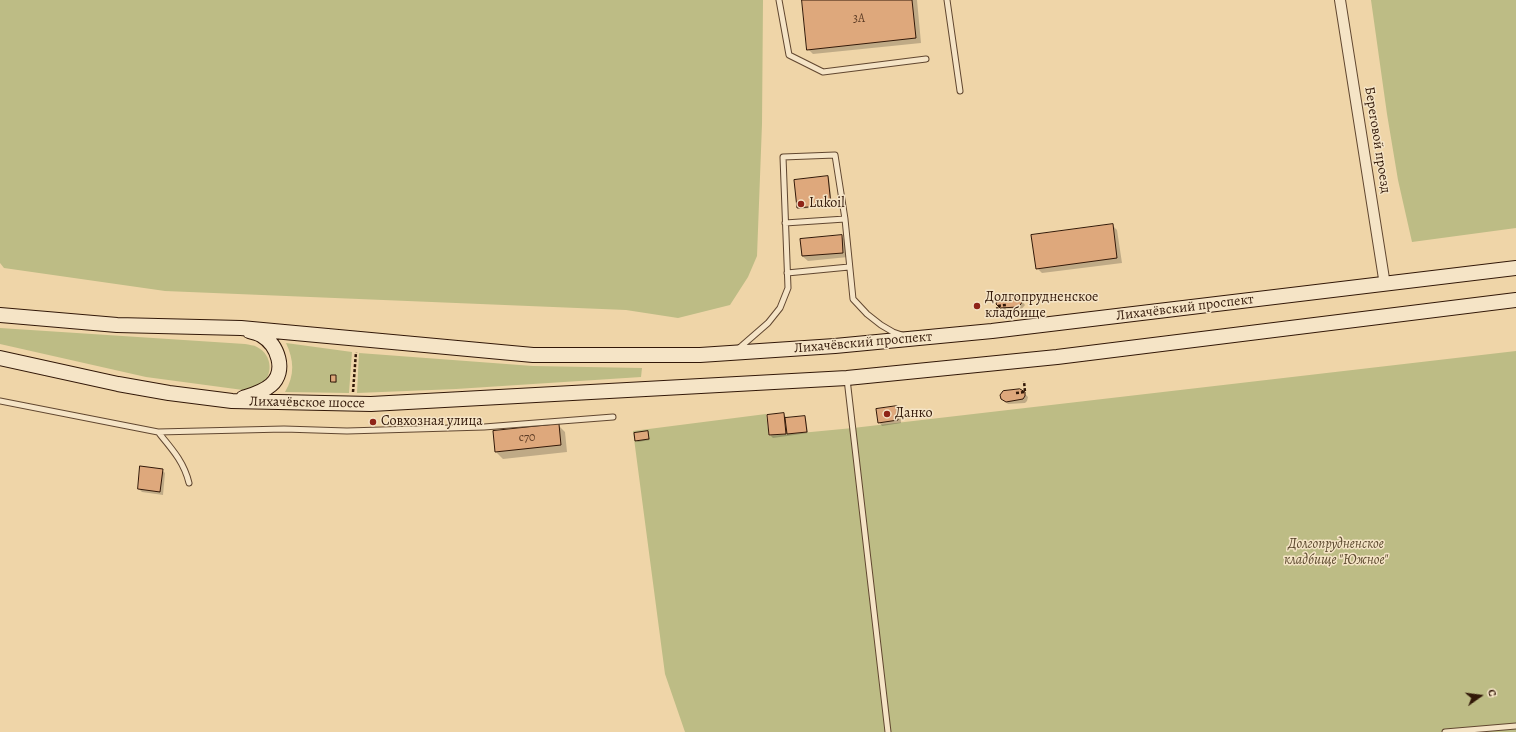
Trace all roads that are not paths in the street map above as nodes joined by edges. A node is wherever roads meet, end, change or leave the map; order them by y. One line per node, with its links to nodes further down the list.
1 (779, 0): 4 (lane)
2 (947, 0): 5 (lane)
3 (1340, 0): 11 (street, Береговой проезд)
4 (926, 59)
5 (960, 91)
6 (845, 219): 7 (lane); 7 (lane); 8 (lane)
7 (785, 223): 10 (lane)
8 (850, 267): 10 (lane); 15 (lane)
9 (1516, 268): 11 (main road, Лихачёвский проспект)
10 (787, 273): 16 (lane)
11 (1386, 285): 15 (main road, Лихачёвский проспект)
12 (1516, 300): 18 (main road)
13 (0, 315): 14 (main road)
14 (241, 328): 16 (main road, Лихачёвский проспект); 20 (main road)
15 (915, 338): 16 (main road, Лихачёвский проспект)
16 (734, 353)
17 (0, 358): 20 (main road, Лихачёвское шоссе)
18 (847, 378): 20 (main road, Лихачёвское шоссе); 25 (lane)
19 (0, 401): 22 (lane)
20 (232, 401)
21 (613, 417): 22 (lane)
22 (158, 432): 23 (lane)
23 (189, 483)
24 (1516, 726): 26 (lane)
25 (888, 732)
26 (1445, 732)

